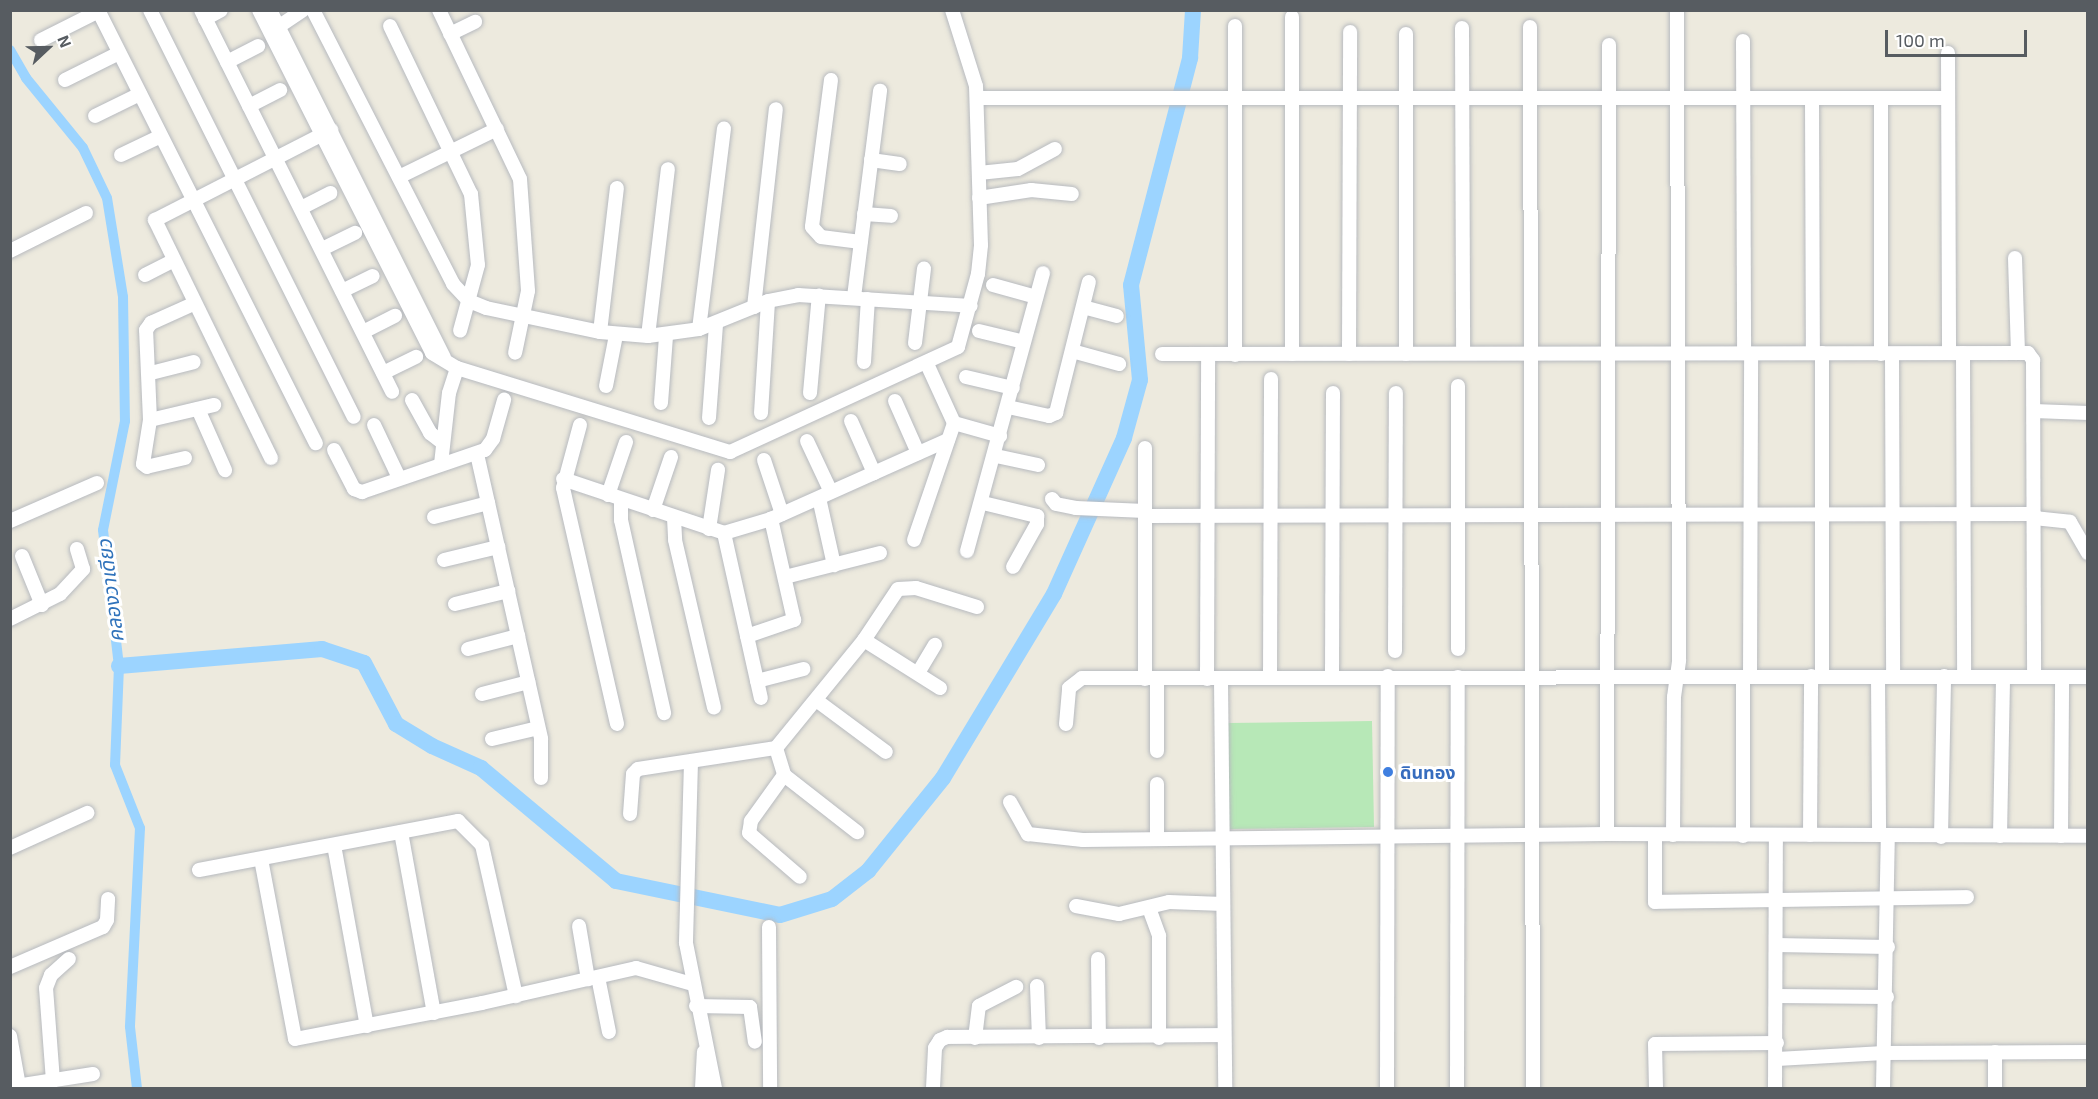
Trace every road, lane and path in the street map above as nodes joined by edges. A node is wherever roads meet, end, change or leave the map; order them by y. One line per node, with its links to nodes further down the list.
1 (150, 10): 62 (street)
2 (221, 10): 9 (street)
3 (303, 10): 10 (street)
4 (312, 10): 61 (street)
5 (438, 10): 18 (street)
6 (952, 10): 32 (street)
7 (1677, 10): 43 (street)
8 (98, 11): 20 (street); 24 (street)
9 (203, 15): 26 (street)
10 (270, 16): 50 (street)
11 (1292, 17): 38 (street)
12 (476, 22): 18 (street)
13 (390, 26): 53 (street)
14 (1235, 26): 37 (street)
15 (1462, 27): 40 (street)
16 (1530, 27): 41 (street)
17 (1350, 32): 44 (street)
18 (450, 34): 48 (street)
19 (1406, 34): 39 (street)
20 (41, 40)
21 (1743, 41): 33 (street)
22 (1609, 45): 42 (street)
23 (258, 46): 26 (street)
24 (119, 53): 27 (street); 31 (street)
25 (1948, 53): 36 (street)
26 (227, 62): 45 (street)
27 (65, 80)
28 (831, 80): 74 (street)
29 (280, 90): 45 (street)
30 (880, 91): 56 (street)
31 (140, 94): 47 (street); 51 (street)
32 (977, 98): 37 (street); 60 (street)
33 (1743, 98): 34 (street); 43 (street); 123 (street)
34 (1812, 98): 35 (street); 116 (street)
35 (1881, 98): 36 (street); 124 (street)
36 (1948, 98): 117 (street)
37 (1236, 99): 38 (street); 126 (street)
38 (1292, 99): 44 (street); 120 (street)
39 (1407, 99): 40 (street); 44 (street); 122 (street)
40 (1462, 99): 41 (street); 114 (street)
41 (1531, 99): 42 (street); 115 (street)
42 (1607, 99): 43 (street); 112 (street)
43 (1675, 99): 111 (street)
44 (1349, 100): 121 (street)
45 (249, 106): 55 (street)
46 (776, 109): 94 (street)
47 (96, 116)
48 (497, 129): 53 (street); 97 (street)
49 (724, 129): 100 (street)
50 (326, 132): 55 (street); 132 (street)
51 (161, 136): 54 (street); 68 (street)
52 (1054, 149): 58 (street)
53 (453, 151): 61 (street); 89 (street)
54 (122, 155)
55 (275, 157): 62 (street); 69 (street)
56 (871, 160): 57 (street); 71 (street)
57 (900, 164)
58 (1027, 166): 60 (street); 64 (street)
59 (668, 169): 106 (street)
60 (979, 173): 67 (street)
61 (399, 177): 89 (street)
62 (235, 178): 68 (street); 154 (street)
63 (617, 188): 104 (street)
64 (1030, 190): 66 (street); 67 (street)
65 (330, 193): 69 (street)
66 (1072, 194)
67 (980, 198): 93 (street)
68 (192, 199): 78 (street); 165 (street)
69 (301, 208): 75 (street)
70 (86, 213): 76 (street)
71 (864, 214): 72 (street); 74 (street)
72 (891, 216)
73 (355, 233): 75 (street)
74 (861, 242): 88 (street)
75 (322, 249): 85 (street)
76 (10, 251)
77 (2015, 258): 118 (street)
78 (172, 261): 81 (street); 92 (street)
79 (924, 269): 91 (street)
80 (1043, 273): 87 (street)
81 (145, 275)
82 (373, 276): 85 (street)
83 (1089, 282): 95 (street)
84 (993, 285): 87 (street)
85 (342, 291): 103 (street)
86 (819, 295): 88 (street); 90 (street); 141 (street)
87 (1036, 297): 108 (street)
88 (861, 298): 91 (street); 129 (street)
89 (470, 301): 97 (street); 101 (street)
90 (768, 301): 94 (street); 152 (street)
91 (920, 301): 93 (street); 109 (street)
92 (193, 304): 133 (street); 174 (street)
93 (971, 306): 130 (street)
94 (754, 307): 99 (street)
95 (1083, 307): 98 (street); 110 (street)
96 (395, 316): 103 (street)
97 (524, 316): 104 (street); 113 (street)
98 (1117, 316)
99 (716, 324): 100 (street); 155 (street)
100 (699, 329): 107 (street)
101 (460, 331)
102 (979, 331): 108 (street)
103 (363, 332): 134 (street)
104 (600, 332): 105 (street)
105 (616, 335): 106 (street); 137 (street)
106 (648, 336): 107 (street)
107 (666, 336): 147 (street)
108 (1024, 342): 139 (street)
109 (915, 343)
110 (1072, 351): 131 (street); 149 (street)
111 (1677, 351): 112 (street); 123 (street); 197 (street)
112 (1607, 352): 115 (street); 192 (street)
113 (515, 353)
114 (1463, 353): 115 (street); 122 (street)
115 (1533, 353): 196 (street)
116 (1818, 353): 123 (street); 124 (street); 200 (street)
117 (1956, 353): 118 (street); 124 (street); 199 (street)
118 (2018, 353): 151 (street)
119 (1162, 354): 125 (street)
120 (1292, 354): 121 (street); 126 (street)
121 (1349, 354): 122 (street)
122 (1406, 354)
123 (1748, 354): 198 (street)
124 (1887, 354): 201 (street)
125 (1208, 355): 126 (street); 202 (street)
126 (1235, 355)
127 (416, 357): 134 (street)
128 (194, 362): 133 (street)
129 (864, 362)
130 (927, 364): 132 (street); 158 (street)
131 (1119, 364)
132 (457, 368): 166 (street)
133 (150, 373): 156 (street)
134 (382, 373): 140 (street)
135 (966, 377): 139 (street)
136 (1271, 379): 193 (street)
137 (606, 386)
138 (1458, 386): 195 (street)
139 (1013, 388): 149 (street)
140 (392, 392)
141 (810, 393)
142 (1333, 393): 191 (street)
143 (1396, 393): 194 (street)
144 (412, 400): 166 (street)
145 (504, 400): 170 (street)
146 (895, 401): 169 (street)
147 (661, 403)
148 (214, 405): 150 (street)
149 (1008, 407): 161 (street)
150 (198, 409): 156 (street); 178 (street)
151 (2034, 411): 153 (street); 203 (street)
152 (761, 413)
153 (2088, 413)
154 (354, 417)
155 (709, 418)
156 (150, 420): 173 (street)
157 (851, 421): 180 (street)
158 (954, 423): 161 (street); 162 (street)
159 (374, 425): 181 (street)
160 (580, 425): 182 (street)
161 (1000, 436): 171 (street)
162 (948, 440): 169 (street); 210 (street)
163 (807, 441): 184 (street)
164 (626, 442): 185 (street)
165 (316, 443)
166 (443, 443): 176 (street)
167 (1145, 448): 190 (street)
168 (334, 450): 181 (street)
169 (918, 453): 180 (street)
170 (477, 454): 176 (street); 187 (street)
171 (996, 456): 177 (street); 188 (street)
172 (671, 457): 189 (street)
173 (185, 458)
174 (271, 458)
175 (764, 460): 205 (street)
176 (441, 464): 181 (street)
177 (1038, 465)
178 (225, 470)
179 (718, 470): 208 (street)
180 (874, 472): 184 (street)
181 (399, 478)
182 (563, 479): 185 (street); 262 (street)
183 (97, 483): 207 (street)
184 (825, 495): 205 (street); 218 (street)
185 (614, 497): 189 (street); 261 (street)
186 (1052, 499): 190 (street)
187 (488, 503): 204 (street); 211 (street)
188 (983, 503): 213 (street); 219 (street)
189 (653, 510): 206 (street)
190 (1145, 513): 202 (street); 252 (street)
191 (1333, 513): 193 (street); 194 (street); 235 (street)
192 (1610, 513): 196 (street); 197 (street); 245 (street)
193 (1269, 514): 202 (street); 243 (street)
194 (1395, 514): 195 (street); 232 (street)
195 (1458, 514): 196 (street); 231 (street)
196 (1533, 514): 237 (street)
197 (1679, 514): 198 (street); 246 (street)
198 (1751, 514): 200 (street); 247 (street)
199 (1963, 514): 201 (street); 203 (street); 241 (street)
200 (1822, 515): 201 (street); 238 (street)
201 (1893, 515): 239 (street)
202 (1206, 516): 253 (street)
203 (2034, 516): 215 (street); 242 (street)
204 (434, 517)
205 (776, 517): 209 (street); 220 (street)
206 (674, 518): 208 (street); 260 (street)
207 (10, 521)
208 (709, 529): 209 (street)
209 (724, 533): 227 (street)
210 (914, 540)
211 (498, 547): 217 (street); 221 (street)
212 (77, 549): 223 (street)
213 (967, 551)
214 (880, 553): 218 (street)
215 (2088, 553)
216 (22, 556): 223 (street)
217 (444, 560)
218 (834, 565): 220 (street)
219 (1013, 567)
220 (785, 577): 227 (street)
221 (508, 591): 222 (street); 226 (street)
222 (455, 604)
223 (42, 605): 225 (street)
224 (977, 607): 228 (street)
225 (10, 619)
226 (518, 636): 230 (street); 255 (street)
227 (747, 636): 254 (street)
228 (864, 640): 234 (street); 259 (street)
229 (935, 645): 234 (street)
230 (468, 649)
231 (1458, 649)
232 (1395, 651)
233 (803, 669): 254 (street)
234 (918, 674): 256 (street)
235 (1332, 676): 236 (street); 243 (street)
236 (1388, 676): 244 (street); 290 (street)
237 (1532, 676): 244 (street); 245 (street); 279 (street)
238 (1816, 676): 247 (street); 248 (street); 283 (street)
239 (1893, 676): 240 (street); 248 (street)
240 (1944, 676): 241 (street); 291 (street)
241 (1964, 676): 249 (street)
242 (2034, 676): 249 (street); 250 (street)
243 (1270, 677): 253 (street)
244 (1458, 677): 285 (street)
245 (1606, 677): 246 (street); 278 (street)
246 (1678, 677): 247 (street); 281 (street)
247 (1746, 677): 286 (street)
248 (1878, 677): 284 (street)
249 (2003, 677): 287 (street)
250 (2062, 677): 251 (street); 288 (street)
251 (2088, 677)
252 (1151, 679): 253 (street); 263 (street); 267 (street)
253 (1214, 679): 292 (street)
254 (757, 681): 258 (street)
255 (528, 682): 257 (street); 264 (street)
256 (940, 688)
257 (482, 694)
258 (761, 698)
259 (816, 700): 266 (street); 268 (street)
260 (714, 708)
261 (664, 713)
262 (617, 724)
263 (1066, 724)
264 (538, 728): 265 (street); 271 (street)
265 (492, 739)
266 (776, 748): 269 (street); 270 (street)
267 (1157, 751)
268 (886, 752)
269 (691, 762): 275 (street); 314 (street)
270 (784, 775): 277 (street); 298 (street)
271 (541, 778)
272 (1157, 784): 293 (street)
273 (1010, 802): 293 (street)
274 (87, 813): 295 (street)
275 (630, 814)
276 (401, 832): 294 (street); 317 (street); 321 (street)
277 (857, 832)
278 (1607, 834): 279 (street); 280 (street)
279 (1531, 835): 285 (street); 347 (street)
280 (1655, 835): 281 (street); 302 (street)
281 (1673, 835): 286 (street)
282 (1776, 835): 283 (street); 286 (street); 302 (street)
283 (1810, 835): 284 (street)
284 (1883, 835): 291 (street); 299 (street)
285 (1457, 836): 290 (street); 346 (street)
286 (1743, 836)
287 (2001, 836): 288 (street); 291 (street)
288 (2061, 836): 289 (street)
289 (2088, 836)
290 (1388, 837): 292 (street); 345 (street)
291 (1941, 837)
292 (1223, 838): 293 (street); 303 (street)
293 (1156, 839)
294 (334, 846): 296 (street); 322 (street)
295 (10, 848)
296 (261, 859): 297 (street); 322 (street)
297 (199, 870)
298 (800, 877)
299 (1888, 896): 300 (street); 302 (street); 309 (street)
300 (1967, 897)
301 (108, 899): 312 (street)
302 (1775, 901): 308 (street)
303 (1223, 904): 305 (street); 324 (street)
304 (1076, 906): 305 (street)
305 (1149, 908): 329 (street)
306 (579, 926): 313 (street)
307 (769, 927): 342 (street)
308 (1776, 945): 309 (street); 318 (street)
309 (1888, 947): 319 (street)
310 (69, 959): 338 (street)
311 (1098, 959): 328 (street)
312 (10, 967)
313 (593, 978): 314 (street); 317 (street); 323 (street)
314 (692, 984): 320 (street)
315 (1037, 986): 327 (street)
316 (1016, 987): 326 (street)
317 (516, 996): 321 (street)
318 (1776, 996): 319 (street); 331 (street)
319 (1887, 997): 335 (street)
320 (696, 1006): 330 (street); 332 (street)
321 (434, 1013): 322 (street)
322 (367, 1026)
323 (609, 1032)
324 (1224, 1035): 329 (street); 344 (street)
325 (10, 1036): 339 (street)
326 (975, 1038): 327 (street); 343 (street)
327 (1039, 1038): 328 (street)
328 (1099, 1038): 329 (street)
329 (1160, 1038)
330 (754, 1042)
331 (1777, 1043): 336 (street); 348 (street)
332 (704, 1050): 340 (street); 341 (street)
333 (1995, 1052): 334 (street); 335 (street); 351 (street)
334 (2088, 1052)
335 (1884, 1053): 336 (street); 350 (street)
336 (1777, 1059): 349 (street)
337 (93, 1074): 338 (street)
338 (53, 1081): 339 (street)
339 (15, 1087)
340 (702, 1089)
341 (715, 1089)
342 (770, 1089)
343 (933, 1089)
344 (1225, 1089)
345 (1387, 1089)
346 (1457, 1089)
347 (1533, 1089)
348 (1656, 1089)
349 (1775, 1089)
350 (1883, 1089)
351 (1995, 1089)

